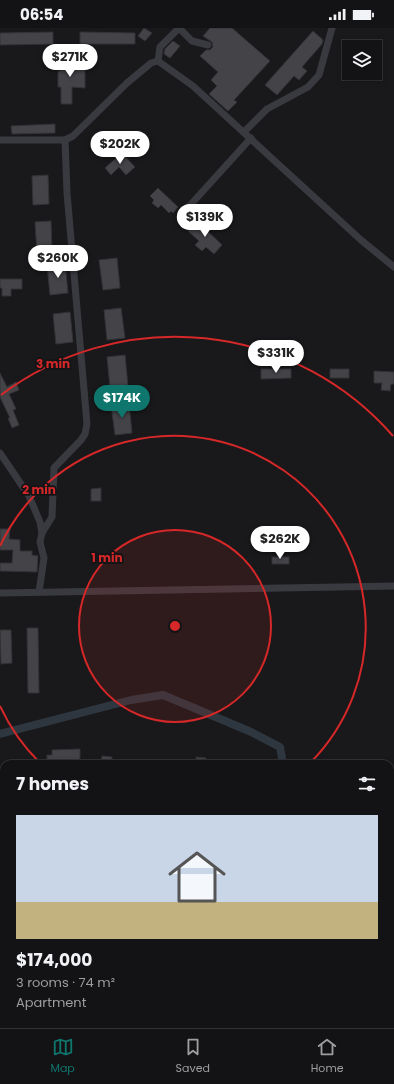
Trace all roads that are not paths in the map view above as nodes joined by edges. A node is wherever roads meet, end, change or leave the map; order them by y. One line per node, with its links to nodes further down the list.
1 (332, 28): 4 (street)
2 (208, 45): 3 (street)
3 (158, 61): 4 (street); 7 (street)
4 (244, 132): 5 (street)
5 (251, 138): 8 (street); 9 (street)
6 (0, 140): 7 (street)
7 (65, 140): 11 (street)
8 (184, 212)
9 (394, 267)
10 (0, 453): 11 (street)
11 (42, 532): 13 (street)
12 (394, 586): 13 (street)
13 (39, 592): 14 (street)
14 (0, 593)

